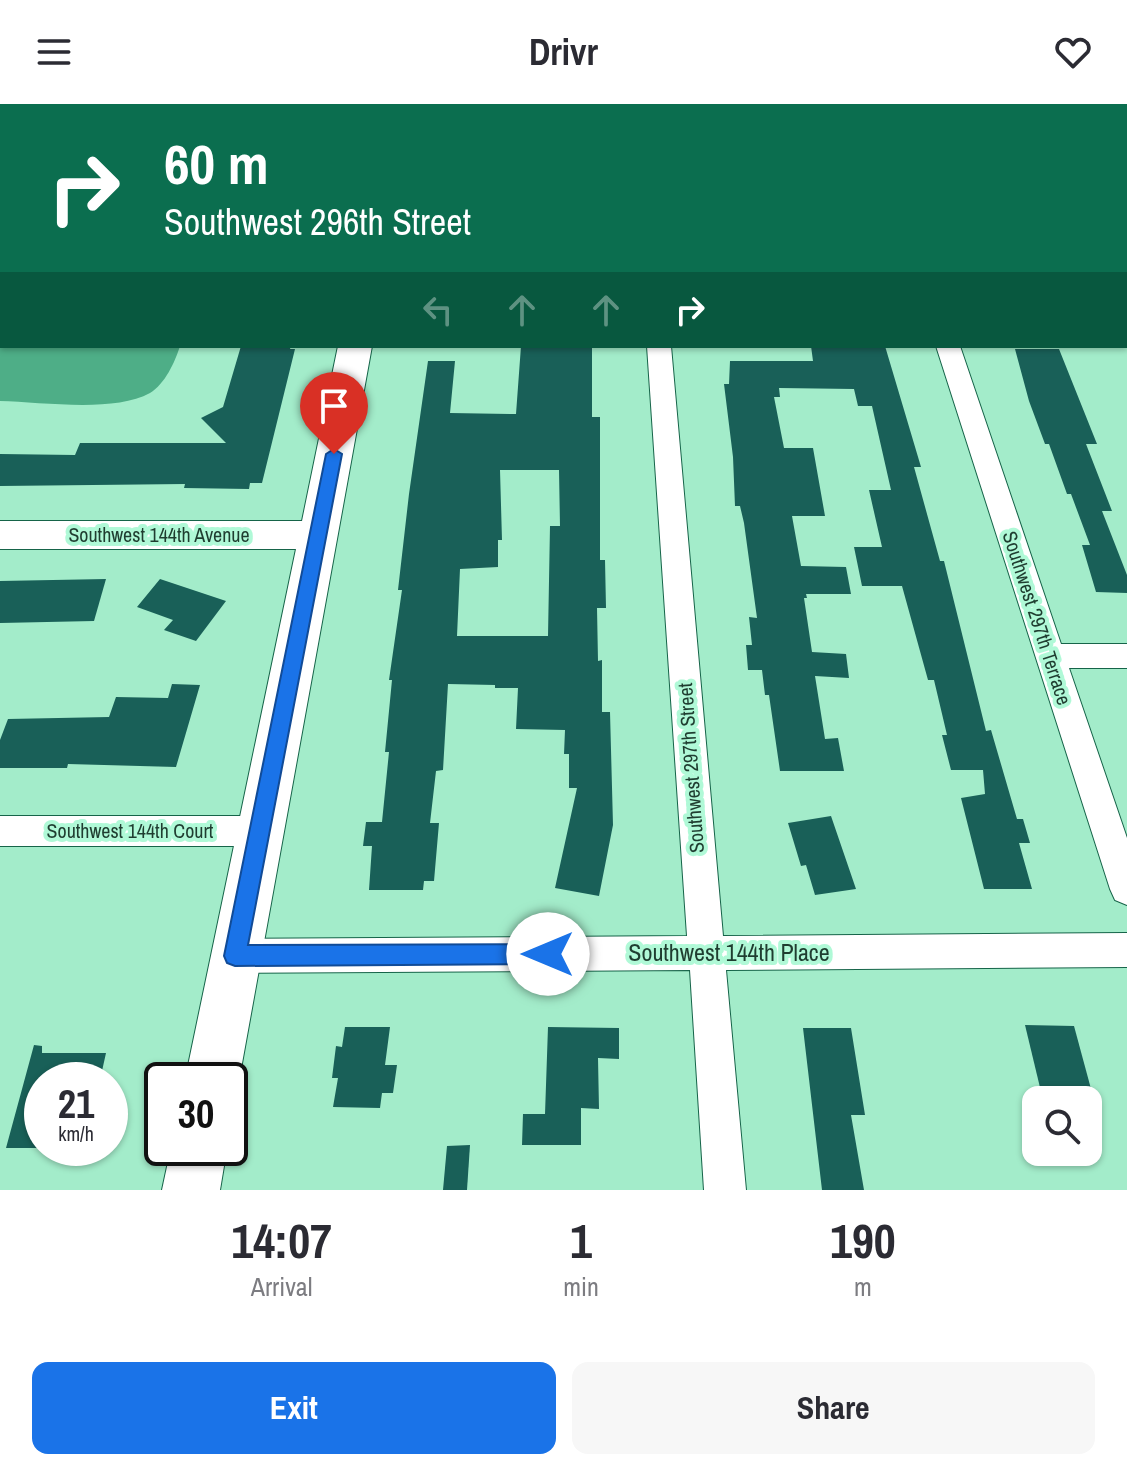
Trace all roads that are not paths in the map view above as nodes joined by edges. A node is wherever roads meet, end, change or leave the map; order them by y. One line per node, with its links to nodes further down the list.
1 (355, 348): 5 (street)
2 (659, 348): 12 (street, Southwest 297th Street)
3 (949, 348): 6 (street, Southwest 297th Terrace)
4 (0, 535): 5 (street, Southwest 144th Avenue)
5 (318, 535): 9 (street)
6 (1049, 656): 7 (street); 10 (street, Southwest 297th Terrace)
7 (1127, 656)
8 (0, 831): 9 (street, Southwest 144th Court)
9 (259, 831): 13 (street)
10 (1127, 889)
11 (1127, 950): 12 (street, Southwest 144th Place)
12 (705, 953): 13 (street, Southwest 144th Place); 17 (street, Southwest 297th Street)
13 (235, 956): 14 (street)
14 (215, 1062)
15 (196, 1166): 16 (street)
16 (191, 1190)
17 (725, 1190)

